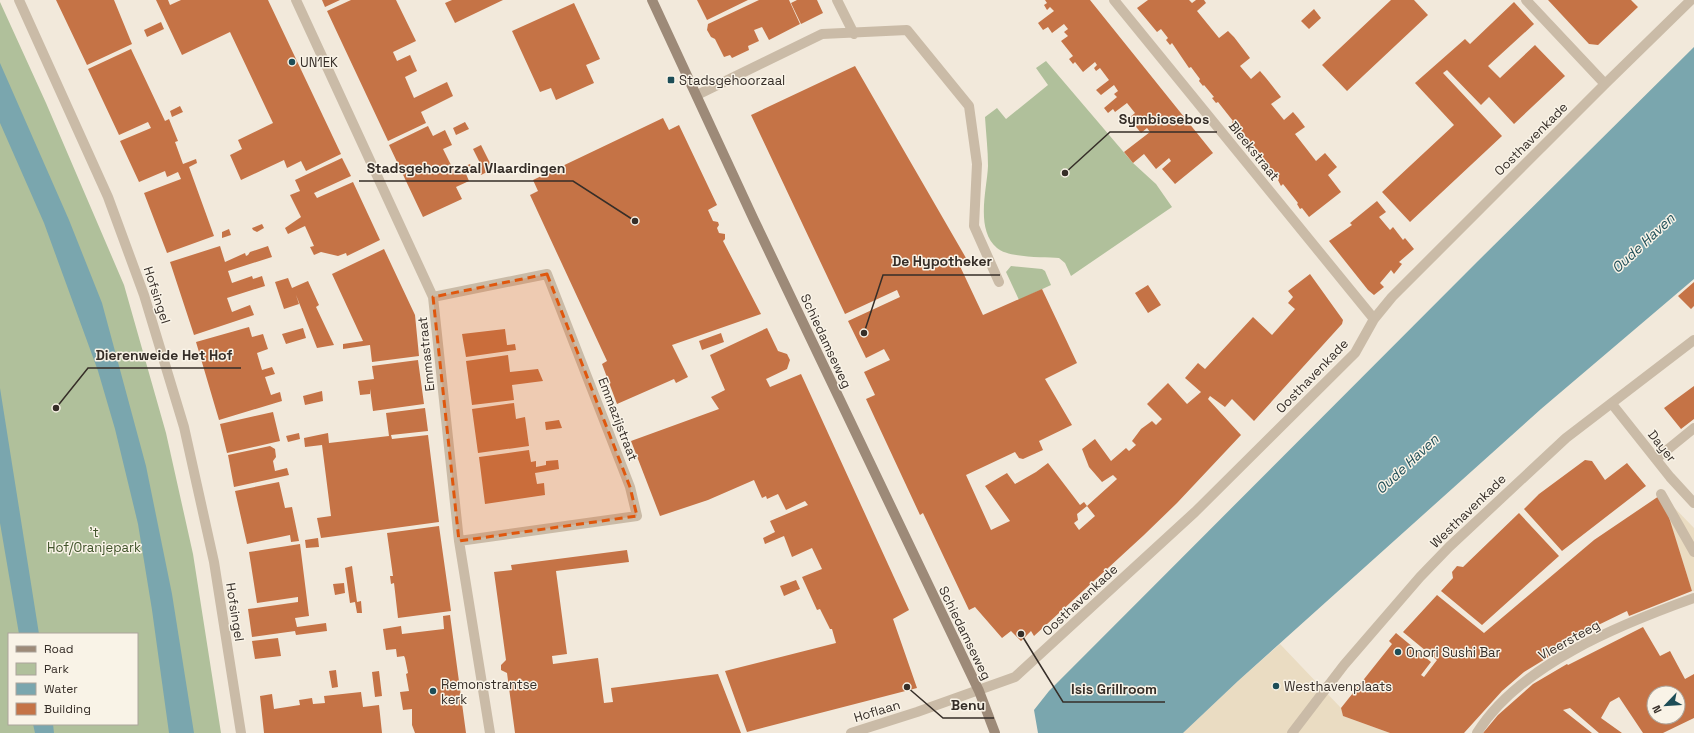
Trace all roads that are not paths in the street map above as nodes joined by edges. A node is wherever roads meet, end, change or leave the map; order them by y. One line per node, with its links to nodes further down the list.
1 (19, 0): 24 (street, Hofsingel)
2 (296, 0): 12 (street, Emmastraat)
3 (652, 0): 10 (street, Schiedamseweg)
4 (837, 0): 8 (street)
5 (1114, 0): 13 (street, Bleekstraat)
6 (1526, 0): 9 (street)
7 (1691, 0): 9 (street, Oosthavenkade)
8 (854, 34): 10 (street); 11 (street)
9 (1605, 84): 13 (street, Oosthavenkade)
10 (697, 95): 23 (street, Schiedamseweg)
11 (999, 282)
12 (433, 297): 20 (street, Emmastraat); 20 (street, Emmazijstraat)
13 (1374, 319): 23 (street, Oosthavenkade)
14 (1694, 340): 15 (street, Westhavenkade)
15 (1612, 404): 17 (street, Dayer); 28 (street, Westhavenkade)
16 (1694, 428): 17 (street)
17 (1656, 459): 19 (street, Dayer)
18 (1661, 494): 21 (street)
19 (1694, 503)
20 (459, 541): 25 (street, Emmastraat)
21 (1694, 552)
22 (1694, 598): 29 (street, Vleersteeg)
23 (979, 691): 26 (street, Hoflaan); 27 (street, Schiedamseweg)
24 (241, 733)
25 (490, 733)
26 (852, 733)
27 (995, 733)
28 (1292, 733)
29 (1477, 733)

